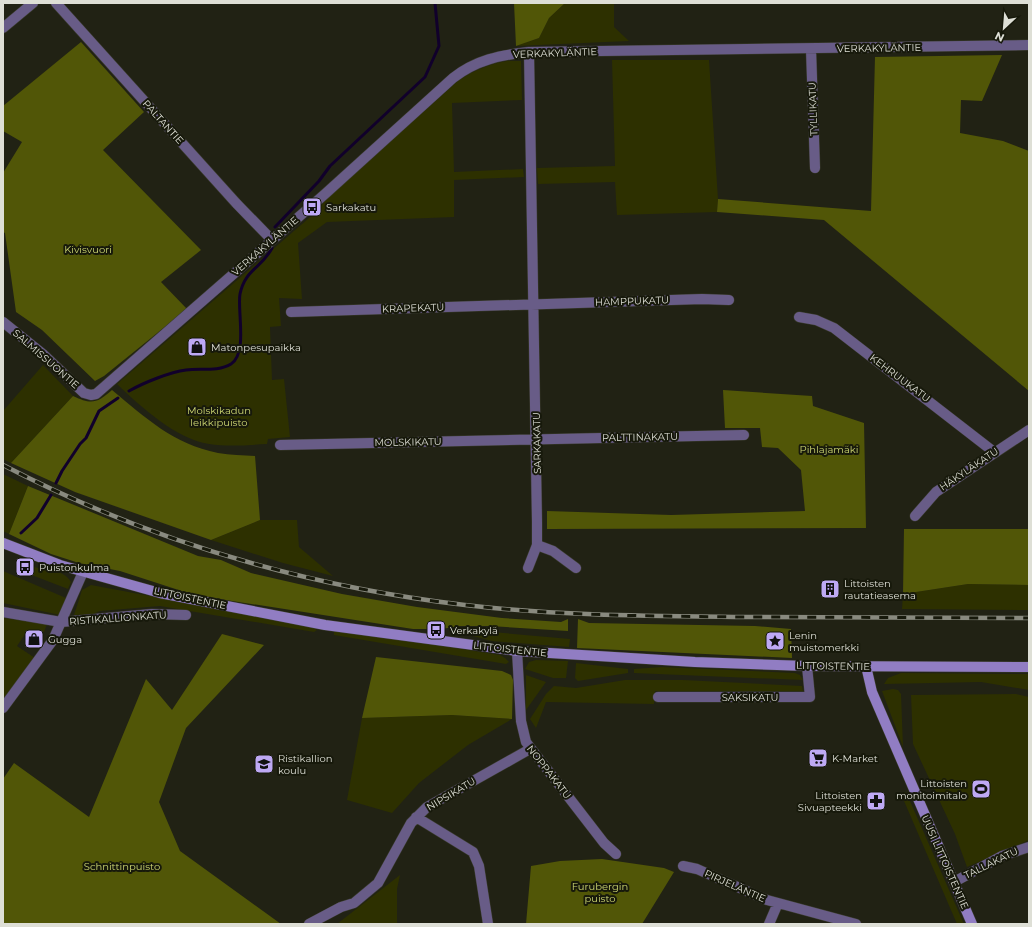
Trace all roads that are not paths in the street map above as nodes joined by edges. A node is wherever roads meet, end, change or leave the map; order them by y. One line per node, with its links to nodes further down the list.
1 (33, 3): 3 (street)
2 (56, 3): 8 (street, PALTANTIE)
3 (3, 28)
4 (1029, 45): 5 (street, VERKAKYLÄNTIE)
5 (811, 49): 6 (street, VERKAKYLÄNTIE); 7 (street, TYLLIKATU)
6 (529, 52): 8 (street, VERKAKYLÄNTIE); 10 (street, SARKAKATU)
7 (815, 168)
8 (272, 239): 14 (street, VERKAKYLÄNTIE)
9 (730, 300): 10 (street, HAMPPUKATU)
10 (534, 304): 11 (street, KRAPEKATU); 17 (street, SARKAKATU)
11 (291, 312)
12 (800, 317): 19 (street, KEHRUUKATU)
13 (3, 322): 14 (street, SALMISSUONTIE)
14 (88, 395)
15 (1029, 430): 19 (street, HÄKYLÄKATU)
16 (744, 435): 17 (street, PALTTINAKATU)
17 (537, 440): 18 (street, MOLSKIKATU); 22 (street, SARKAKATU)
18 (280, 445)
19 (994, 452): 20 (street, HÄKYLÄKATU)
20 (915, 516)
21 (3, 543): 25 (street, LITTOISTENTIE)
22 (537, 545): 23 (street, SARKAKATU); 24 (street)
23 (528, 568)
24 (576, 568)
25 (82, 572): 28 (street); 29 (street, LITTOISTENTIE)
26 (3, 612): 28 (street, RISTIKALLIONKATU)
27 (186, 615): 28 (street, RISTIKALLIONKATU)
28 (61, 622): 34 (street)
29 (517, 651): 30 (street, LITTOISTENTIE); 35 (street, NOPPAKATU)
30 (807, 666): 31 (street, LITTOISTENTIE); 33 (street, SAKSIKATU)
31 (866, 666): 32 (street, LITTOISTENTIE); 40 (street, UUSI LITTOISTENTIE)
32 (1029, 667)
33 (658, 697)
34 (3, 708)
35 (530, 749): 36 (street, NIPSIKATU); 38 (street, NOPPAKATU)
36 (416, 817): 42 (street, NIPSIKATU); 43 (street)
37 (1029, 847): 40 (street, TALLAKATU)
38 (616, 854)
39 (683, 866): 41 (street, PIRJELÄNTIE)
40 (954, 882): 46 (street, UUSI LITTOISTENTIE)
41 (778, 904): 44 (street); 45 (street, PIRJELÄNTIE)
42 (310, 924)
43 (488, 924)
44 (769, 924)
45 (856, 924)
46 (972, 924)

